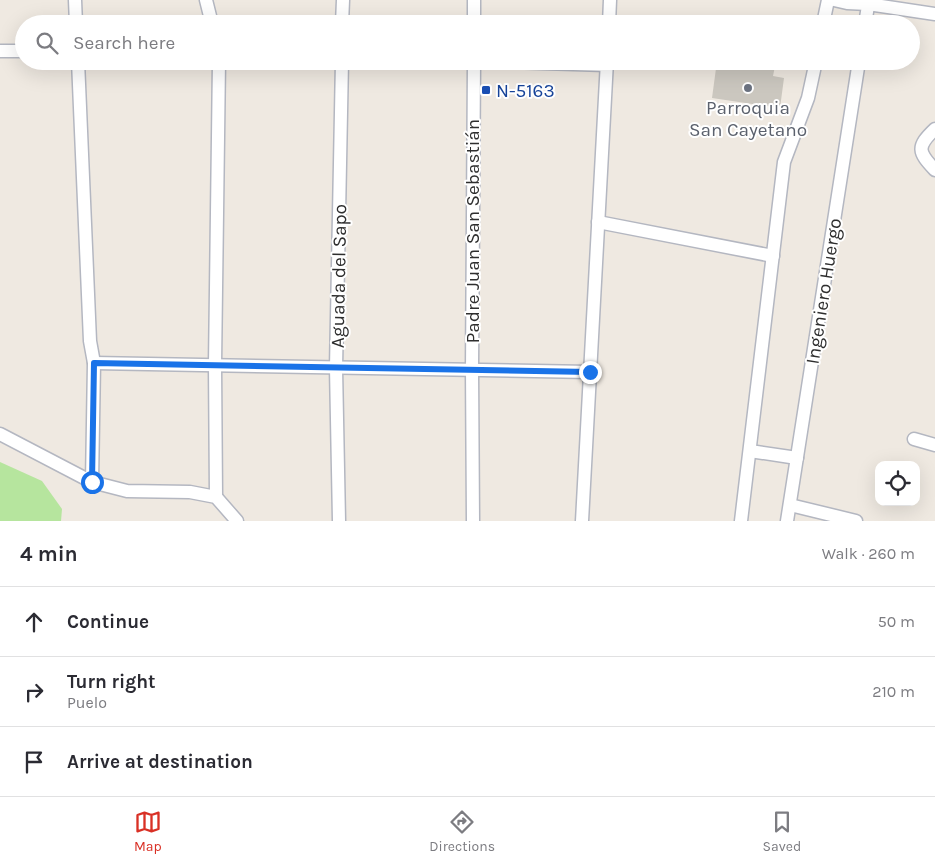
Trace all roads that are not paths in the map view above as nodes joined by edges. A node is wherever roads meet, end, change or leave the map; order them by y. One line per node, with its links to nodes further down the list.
1 (74, 0): 10 (street)
2 (206, 0): 11 (street)
3 (343, 0): 12 (street)
4 (474, 0): 13 (street)
5 (610, 0): 14 (street)
6 (828, 0): 15 (street)
7 (834, 0): 8 (street)
8 (869, 2): 9 (street); 16 (street)
9 (935, 14)
10 (75, 15)
11 (210, 15)
12 (342, 15)
13 (474, 15)
14 (609, 15)
15 (825, 15)
16 (867, 15)
17 (0, 51): 18 (street)
18 (15, 52)
19 (78, 70): 30 (street)
20 (219, 70): 31 (street)
21 (342, 70): 32 (street, Aguada del Sapo)
22 (472, 70): 33 (street, Padre Juan San Sebastián)
23 (607, 70): 28 (street)
24 (814, 70): 29 (street)
25 (858, 70): 39 (street, Ingeniero Huergo)
26 (935, 129): 27 (street)
27 (935, 170)
28 (598, 222): 29 (street); 34 (street)
29 (773, 256): 38 (street)
30 (94, 363): 31 (street); 40 (street)
31 (215, 365): 32 (street); 41 (street)
32 (336, 368): 33 (street); 44 (street, Aguada del Sapo)
33 (472, 370): 34 (street); 45 (street, Padre Juan San Sebastián)
34 (590, 372): 46 (street)
35 (0, 434): 40 (street)
36 (914, 439): 37 (street)
37 (935, 445)
38 (750, 451): 39 (street); 47 (street)
39 (797, 458): 42 (street, Ingeniero Huergo)
40 (92, 482): 41 (street)
41 (216, 497): 43 (street)
42 (790, 505): 48 (street, Ingeniero Huergo); 49 (street)
43 (237, 521)
44 (339, 521)
45 (473, 521)
46 (582, 521)
47 (741, 521)
48 (787, 521)
49 (856, 521)

